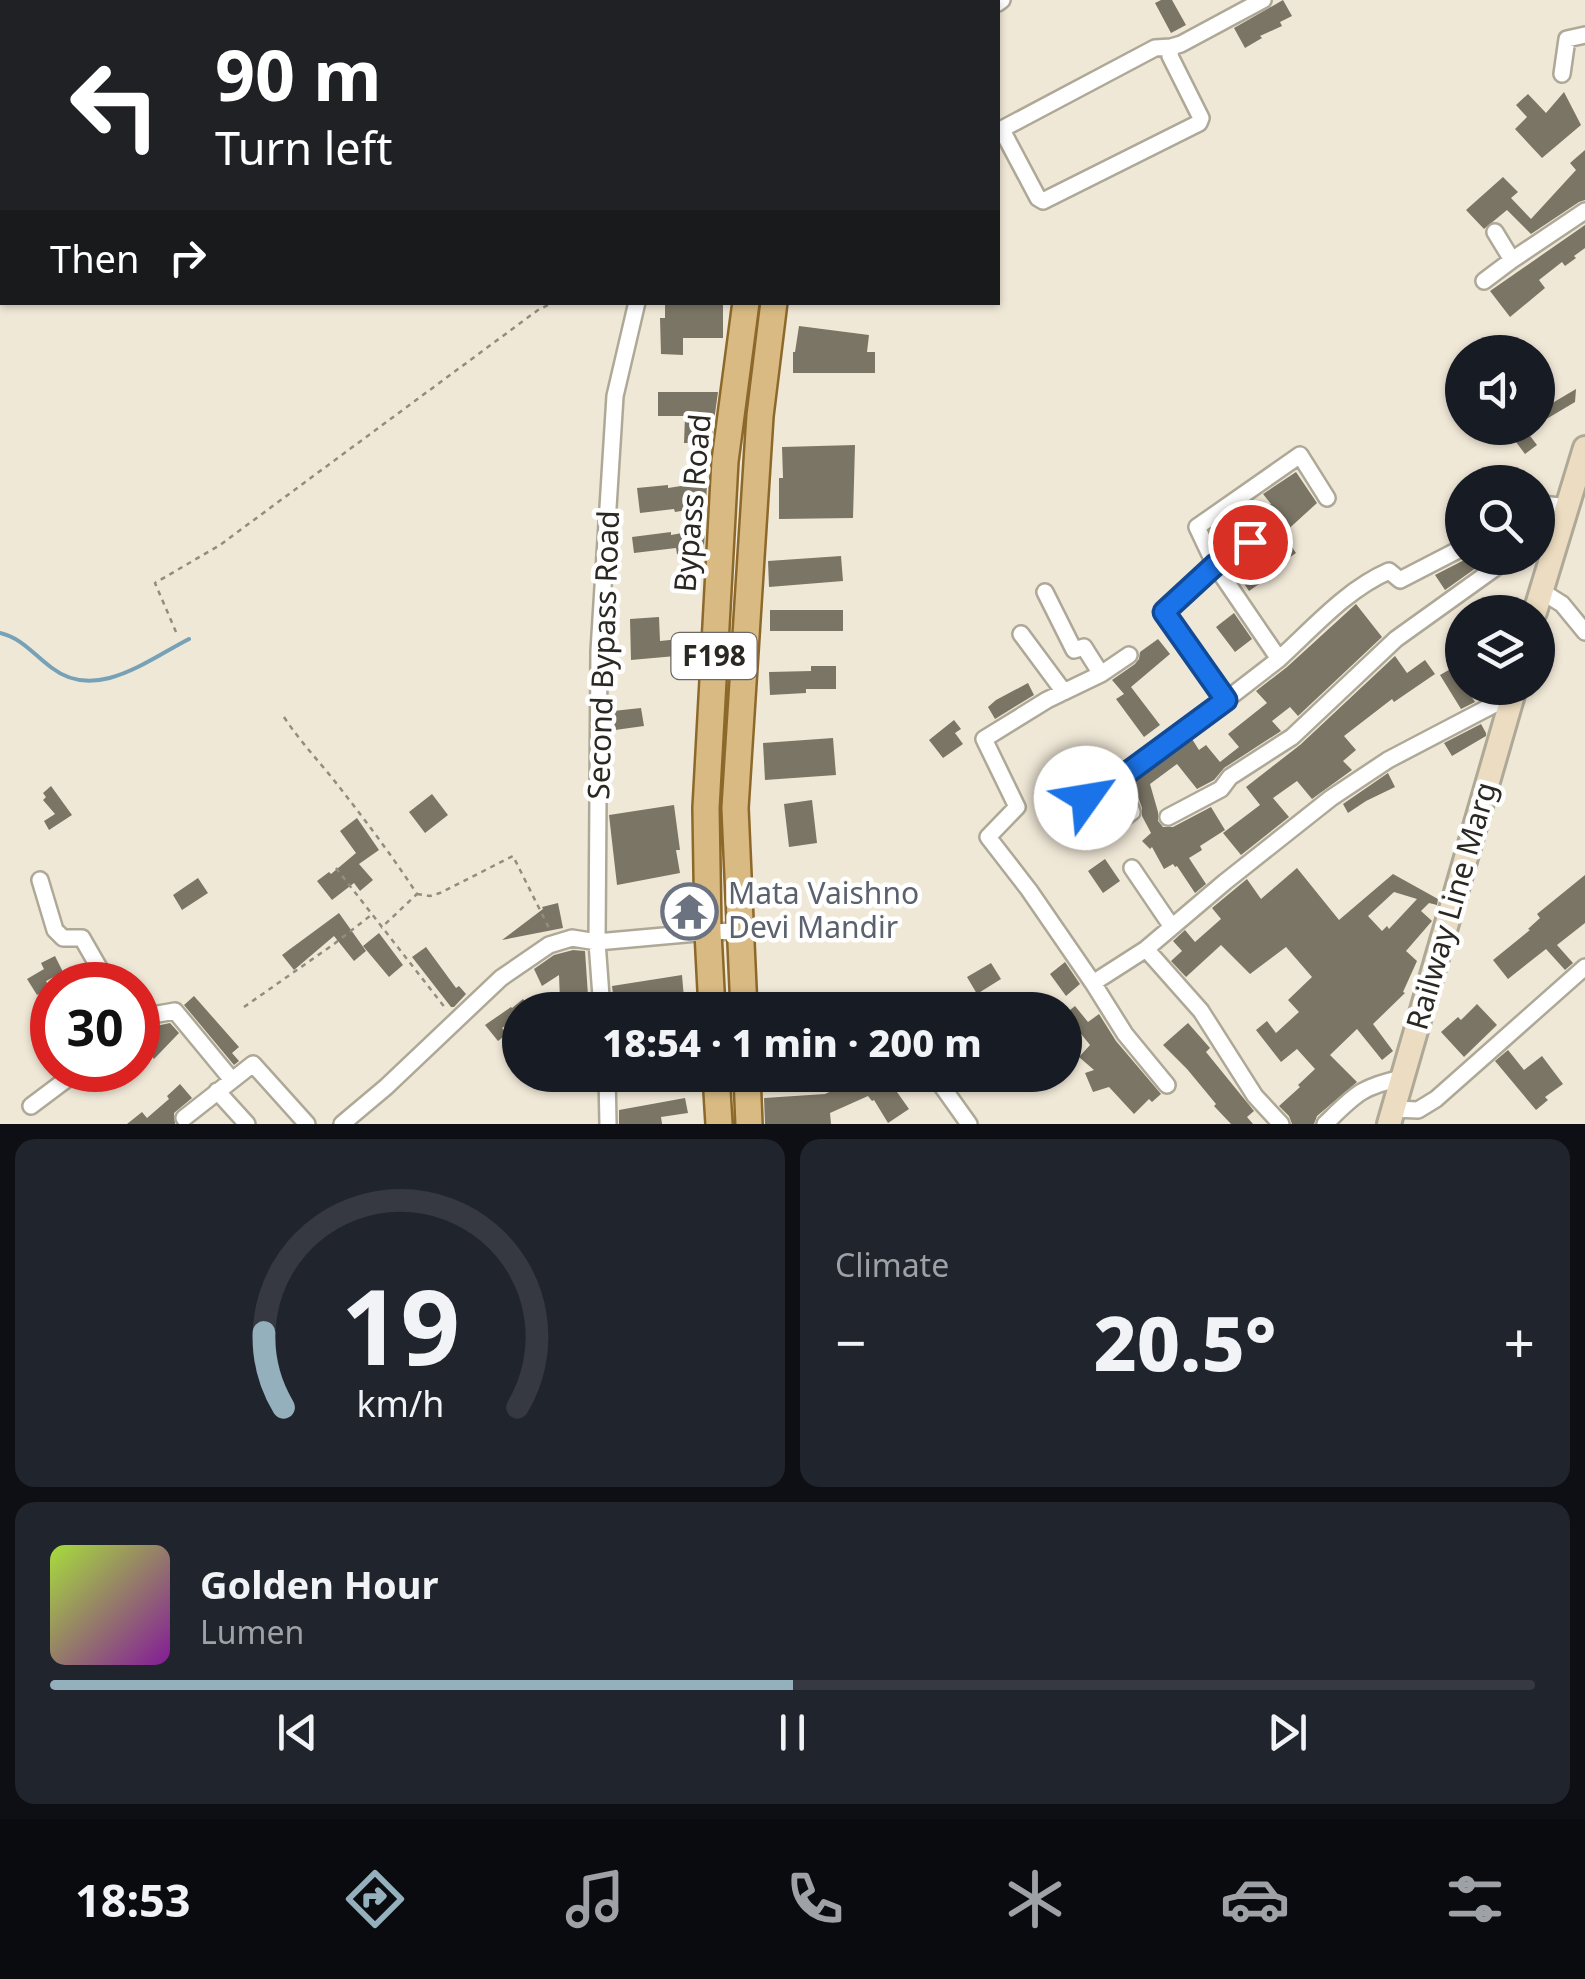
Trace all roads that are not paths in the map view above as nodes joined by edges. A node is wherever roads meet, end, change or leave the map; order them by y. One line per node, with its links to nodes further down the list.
1 (1262, 0): 3 (street)
2 (1585, 36): 4 (street)
3 (1172, 47): 3 (street)
4 (1562, 74)
5 (1585, 210): 7 (street)
6 (1496, 232): 7 (street)
7 (1512, 260): 8 (street)
8 (1484, 281)
9 (636, 305): 43 (street, Second Bypass Road)
10 (746, 305): 14 (main road, Bypass Road / F198)
11 (774, 305): 13 (main road, Bypass Road / F198)
12 (1585, 448): 17 (main road)
13 (757, 461): 14 (main road); 36 (main road, Bypass Road / F198)
14 (725, 462): 35 (main road, Bypass Road / F198)
15 (1326, 498): 21 (street)
16 (1555, 506): 17 (street)
17 (1568, 507): 18 (main road)
18 (1555, 534)
19 (1250, 542): 21 (street)
20 (1445, 557): 28 (street)
21 (1215, 565): 28 (street); 31 (street)
22 (1485, 575): 37 (street)
23 (1044, 592): 29 (street)
24 (1555, 603): 25 (street)
25 (1585, 632)
26 (1020, 634): 30 (street)
27 (1129, 656): 29 (street)
28 (1279, 659): 31 (street)
29 (1101, 674): 30 (street)
30 (1064, 692): 47 (street)
31 (1226, 700): 34 (street)
32 (1493, 705): 40 (street)
33 (1510, 705): 52 (main road, Railway Line Marg)
34 (1119, 779)
35 (706, 808): 36 (main road); 42 (main road, Bypass Road / F198)
36 (735, 808): 41 (main road, Bypass Road / F198)
37 (1168, 817)
38 (1132, 868): 40 (street)
39 (40, 880): 45 (street)
40 (1172, 927): 44 (street)
41 (740, 931): 42 (street); 50 (main road, Bypass Road / F198)
42 (708, 932): 43 (street); 49 (main road, Bypass Road / F198)
43 (597, 942): 48 (street, Second Bypass Road); 66 (street)
44 (1146, 949): 47 (street); 71 (street)
45 (96, 962)
46 (1585, 967): 62 (street)
47 (1092, 983): 54 (street)
48 (601, 992)
49 (711, 992)
50 (743, 992)
51 (160, 1013): 53 (street)
52 (1402, 1078): 62 (main road, Railway Line Marg); 72 (street)
53 (232, 1080): 55 (street); 65 (street)
54 (1167, 1085)
55 (217, 1091): 63 (street); 64 (street)
56 (49, 1092): 61 (street)
57 (607, 1092): 67 (street)
58 (717, 1092): 68 (main road)
59 (748, 1092): 69 (main road)
60 (946, 1092): 70 (street)
61 (31, 1106)
62 (1391, 1117)
63 (184, 1118)
64 (247, 1124)
65 (307, 1124)
66 (342, 1124)
67 (608, 1124)
68 (719, 1124)
69 (749, 1124)
70 (969, 1124)
71 (1281, 1124)
72 (1325, 1124)

